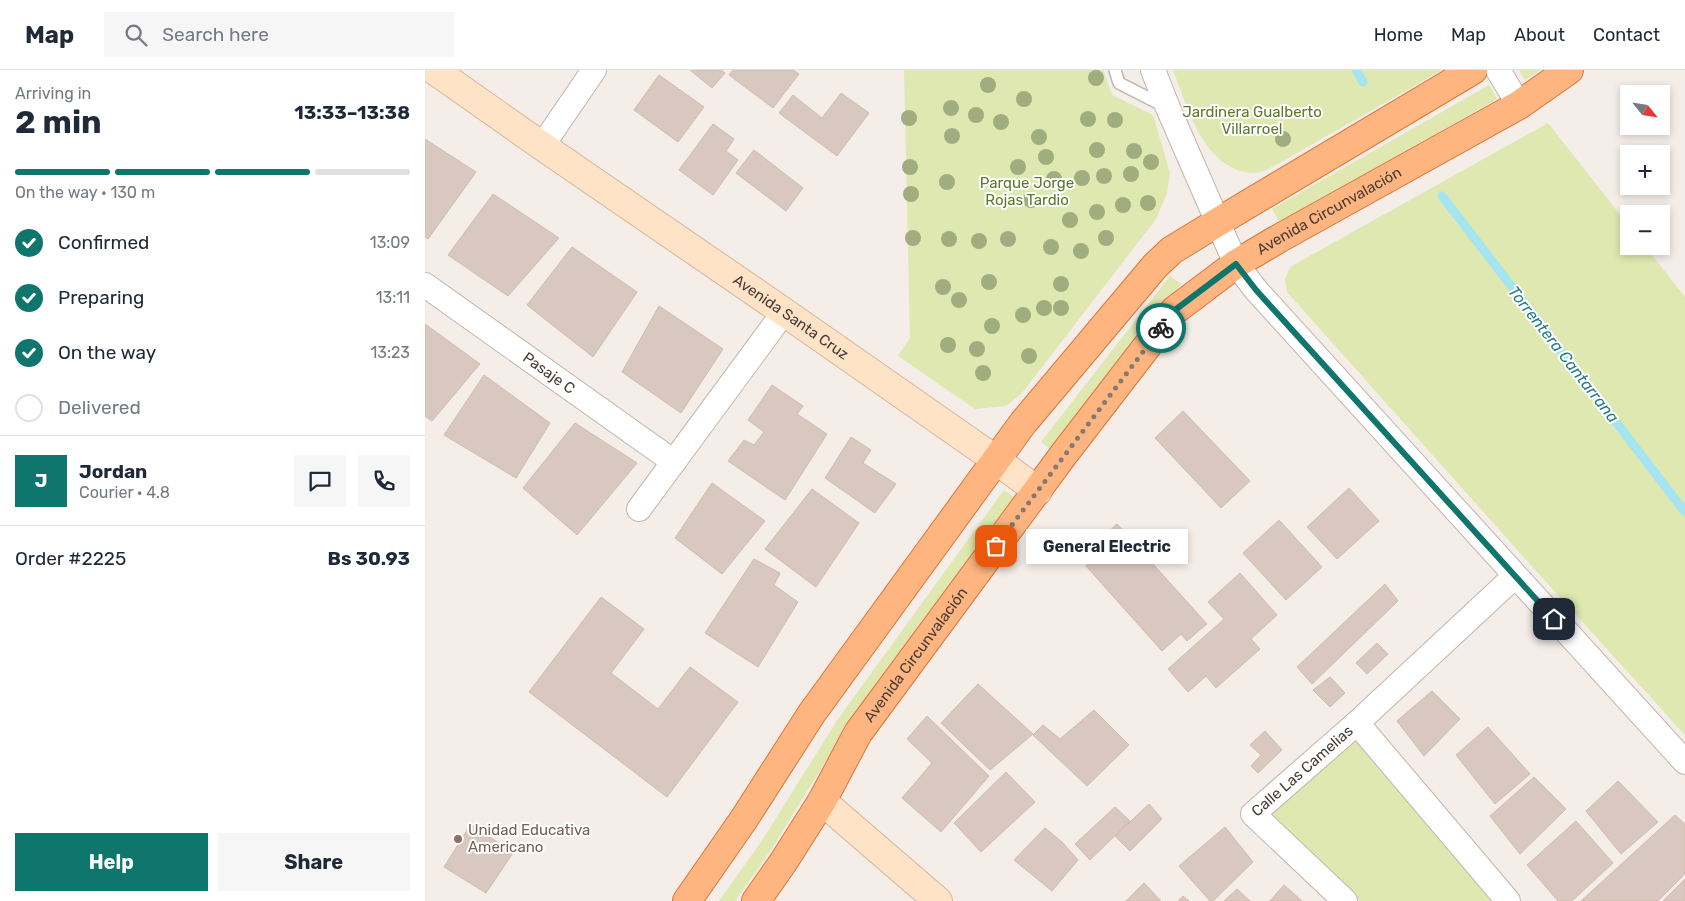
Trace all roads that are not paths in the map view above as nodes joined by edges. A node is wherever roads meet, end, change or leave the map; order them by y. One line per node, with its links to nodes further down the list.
1 (434, 70): 10 (main road, Avenida Santa Cruz)
2 (594, 70): 10 (street)
3 (1115, 70): 9 (lane)
4 (1153, 70): 9 (street)
5 (1473, 70): 11 (highway)
6 (1498, 70): 8 (street)
7 (1569, 70): 8 (highway, Avenida Circunvalación)
8 (1519, 105): 12 (highway, Avenida Circunvalación)
9 (1168, 108): 11 (street)
10 (542, 146): 14 (main road, Avenida Santa Cruz)
11 (1218, 222): 12 (street); 15 (highway)
12 (1236, 264): 17 (highway, Avenida Circunvalación); 19 (street)
13 (425, 285): 16 (street, Pasaje C)
14 (784, 312): 15 (main road, Avenida Santa Cruz); 16 (street)
15 (996, 460): 17 (main road, Avenida Santa Cruz); 23 (highway)
16 (674, 462): 18 (street)
17 (1038, 490): 22 (highway, Avenida Circunvalación)
18 (639, 510)
19 (1515, 576): 20 (street, Calle Las Camelias); 21 (street)
20 (1357, 723): 26 (street, Calle Las Camelias); 27 (street, Calle Las Camelias)
21 (1685, 762)
22 (822, 801): 24 (highway, Avenida Circunvalación); 25 (main road)
23 (687, 901)
24 (756, 901)
25 (938, 901)
26 (1345, 901)
27 (1508, 901)

